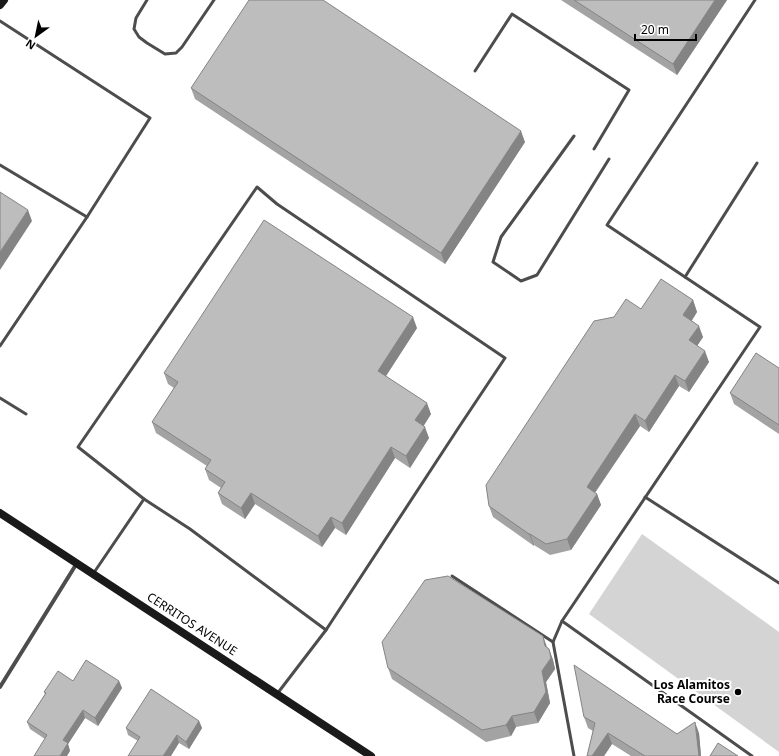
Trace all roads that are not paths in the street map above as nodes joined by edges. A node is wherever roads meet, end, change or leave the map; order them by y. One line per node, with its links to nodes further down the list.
1 (4, 0): 5 (main road)
2 (147, 0): 3 (lane)
3 (214, 0)
4 (755, 0): 14 (lane)
5 (0, 6)
6 (0, 21): 13 (lane)
7 (476, 71): 9 (lane)
8 (574, 136): 10 (lane)
9 (594, 149)
10 (609, 159)
11 (757, 163): 14 (lane)
12 (0, 166): 13 (lane)
13 (87, 217): 15 (lane)
14 (685, 277): 18 (lane)
15 (0, 346)
16 (0, 398): 17 (lane)
17 (26, 414)
18 (645, 497): 24 (lane); 25 (lane)
19 (144, 499): 22 (lane); 26 (lane); 26 (lane)
20 (0, 513): 21 (main road, CERRITOS AVENUE)
21 (77, 563): 22 (main road, CERRITOS AVENUE); 28 (street)
22 (93, 574): 29 (main road, CERRITOS AVENUE)
23 (452, 576): 27 (lane)
24 (779, 583)
25 (562, 621): 27 (lane); 32 (lane)
26 (326, 630): 29 (lane)
27 (553, 642): 31 (lane)
28 (0, 687)
29 (277, 694): 30 (main road, CERRITOS AVENUE)
30 (371, 756)
31 (574, 756)
32 (752, 756)

